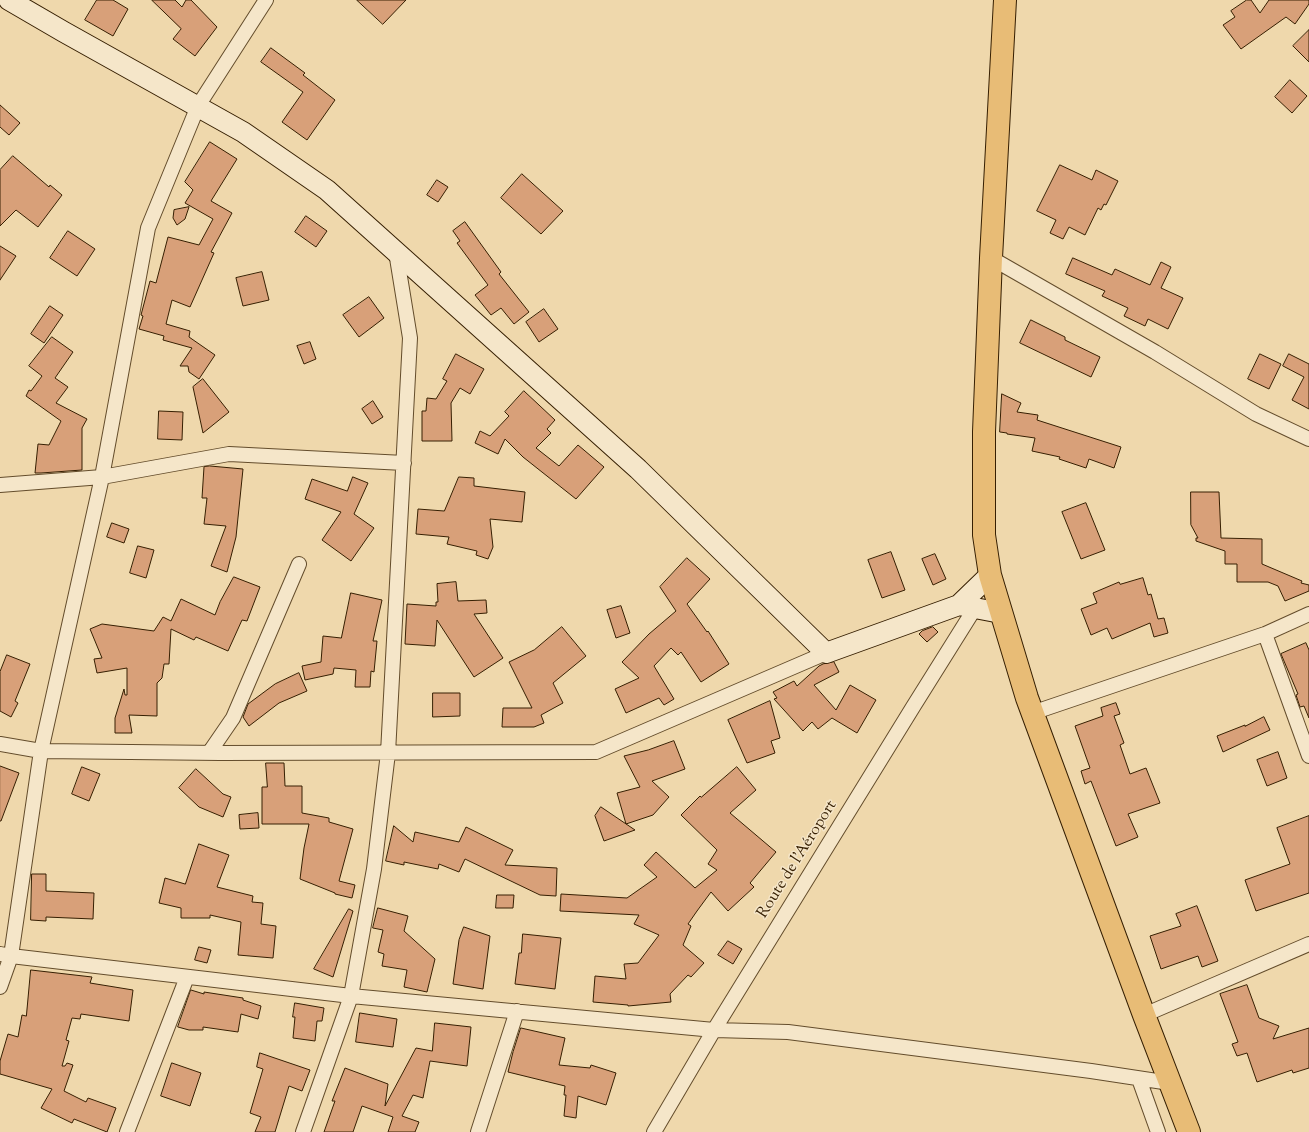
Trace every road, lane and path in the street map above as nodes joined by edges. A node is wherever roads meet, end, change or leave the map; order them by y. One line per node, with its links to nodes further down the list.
1 (9, 0): 4 (street)
2 (266, 0): 4 (street)
3 (1005, 0): 6 (highway)
4 (198, 106): 5 (street); 9 (street)
5 (396, 252): 8 (street); 17 (street)
6 (991, 258): 7 (street); 12 (highway)
7 (1309, 439)
8 (404, 463): 9 (street); 22 (street)
9 (102, 477): 10 (street); 20 (street)
10 (0, 485)
11 (299, 564): 21 (street)
12 (990, 575): 13 (street); 14 (highway)
13 (967, 606): 14 (street); 17 (street); 31 (street, Route de l'Aéroport)
14 (1001, 613): 18 (highway)
15 (1309, 614): 16 (street)
16 (1266, 634): 18 (street); 23 (street)
17 (826, 653): 22 (street)
18 (1032, 713): 30 (highway)
19 (0, 744): 20 (street)
20 (41, 751): 21 (street); 25 (street)
21 (208, 753): 22 (street)
22 (388, 753): 28 (street)
23 (1309, 756)
24 (1309, 944): 30 (street)
25 (5, 955): 26 (street); 27 (street)
26 (186, 977): 28 (street); 34 (street)
27 (0, 988)
28 (351, 996): 29 (street); 35 (street)
29 (517, 1011): 31 (street); 36 (street)
30 (1144, 1014): 33 (highway)
31 (714, 1030): 32 (street); 37 (street, Route de l'Aéroport)
32 (1138, 1079): 33 (street); 38 (street)
33 (1170, 1083): 39 (highway)
34 (127, 1132)
35 (303, 1132)
36 (478, 1132)
37 (654, 1132)
38 (1158, 1132)
39 (1189, 1132)

